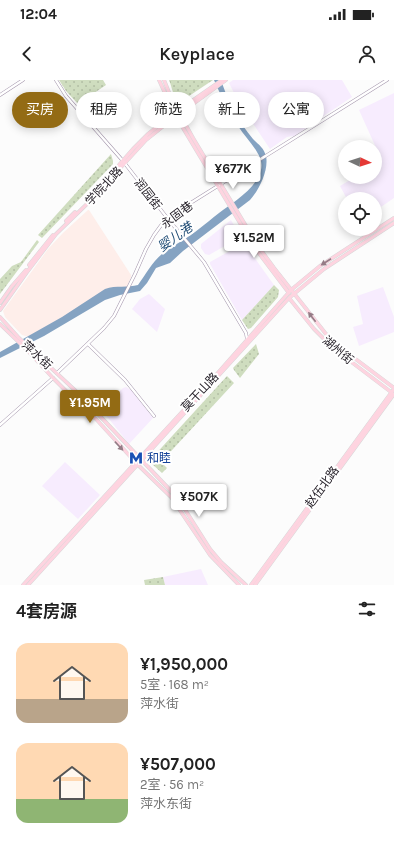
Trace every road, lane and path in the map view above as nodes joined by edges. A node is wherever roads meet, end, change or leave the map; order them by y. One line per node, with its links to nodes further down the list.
1 (23, 80): 9 (street)
2 (56, 80): 14 (street, 润园街)
3 (159, 80): 7 (main road)
4 (164, 80): 8 (main road)
5 (387, 80): 15 (street, 永固巷)
6 (224, 81): 10 (main road, 学院北路); 11 (main road, 学院北路)
7 (165, 92)
8 (169, 92)
9 (0, 95)
10 (196, 99)
11 (196, 101)
12 (157, 128): 14 (main road, 学院北路)
13 (185, 128): 15 (main road, 湖州街)
14 (124, 162): 17 (street, 润园街); 22 (main road, 学院北路); 23 (main road, 学院北路)
15 (220, 185): 17 (street, 永固巷); 19 (main road, 湖州街)
16 (394, 218): 19 (main road, 莫干山路, one-way to 19)
17 (168, 219): 26 (street, 润园街); 30 (street, 永固巷)
18 (394, 223): 20 (main road, 莫干山路)
19 (290, 291): 20 (main road, 湖州街); 21 (main road); 27 (main road, 莫干山路)
20 (294, 294): 21 (main road, 莫干山路); 34 (main road, 湖州街, one-way to 20)
21 (289, 298): 35 (main road, 湖州街); 38 (main road, 莫干山路)
22 (0, 303)
23 (0, 310)
24 (0, 317): 28 (main road, 萍水街)
25 (0, 324): 28 (main road, 萍水街)
26 (246, 333): 27 (street); 29 (street, 润园街)
27 (252, 334): 29 (main road, 莫干山路)
28 (18, 339): 31 (main road, 萍水街)
29 (247, 339): 38 (main road, 莫干山路)
30 (88, 344): 32 (street, 永固巷); 36 (street)
31 (28, 349): 32 (main road, 萍水街); 33 (main road, 萍水街)
32 (57, 373): 38 (main road, 萍水街)
33 (53, 378): 37 (street); 39 (main road, 萍水街, one-way to 39)
34 (394, 389): 35 (main road, 赵伍北路)
35 (393, 394): 45 (main road, 赵伍北路); 46 (main road, 赵伍北路)
36 (154, 416)
37 (0, 425)
38 (140, 460): 39 (main road, 莫干山路); 40 (main road, 莫干山路); 44 (main road, 萍水街)
39 (134, 462): 40 (main road, 萍水街); 41 (main road, 莫干山路)
40 (138, 466): 42 (main road, 莫干山路); 43 (main road, 萍水街)
41 (23, 585)
42 (28, 585)
43 (239, 585)
44 (246, 585)
45 (251, 585)
46 (255, 585)

